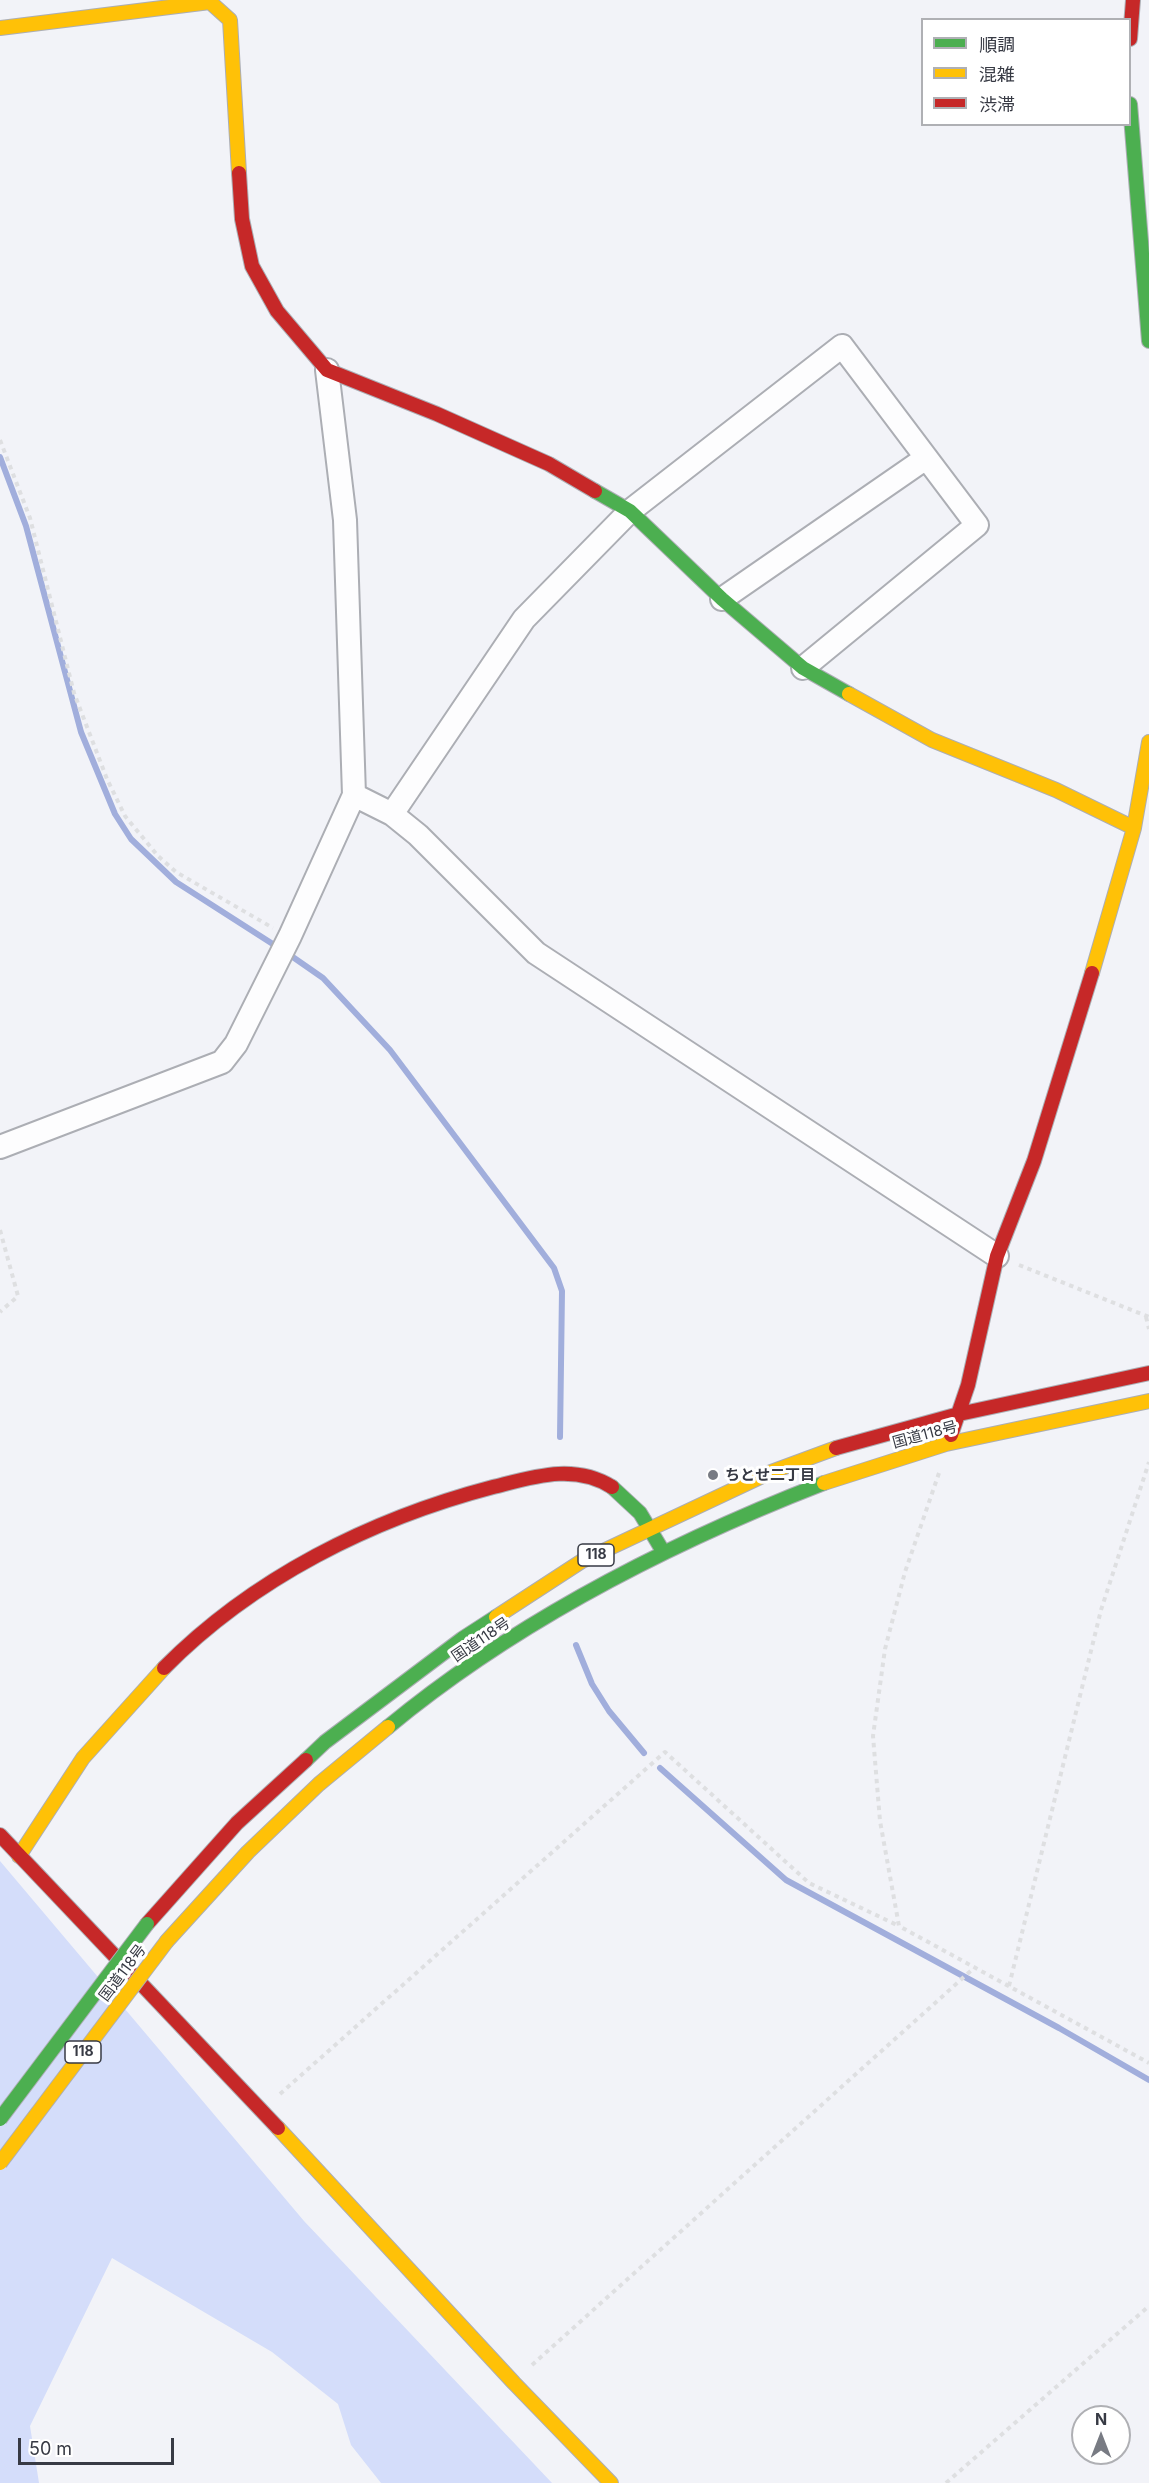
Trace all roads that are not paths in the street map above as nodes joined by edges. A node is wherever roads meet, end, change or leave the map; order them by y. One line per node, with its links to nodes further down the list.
1 (1133, 0): 3 (main road)
2 (234, 10): 4 (main road); 7 (main road)
3 (1131, 26)
4 (0, 28)
5 (1131, 116): 6 (main road)
6 (1149, 341)
7 (327, 370): 9 (main road); 14 (street)
8 (926, 458): 9 (street); 10 (street); 11 (street)
9 (630, 511): 10 (main road); 15 (street)
10 (722, 599): 11 (main road)
11 (802, 668): 16 (main road)
12 (1149, 742): 13 (main road)
13 (1149, 750): 16 (main road)
14 (354, 795): 15 (street); 17 (street)
15 (392, 814): 18 (street)
16 (1134, 828): 18 (main road)
17 (0, 1147)
18 (997, 1256): 21 (main road)
19 (1149, 1373): 21 (main road, 国道118号 / 118)
20 (1149, 1401): 22 (main road, 国道118号 / 118)
21 (959, 1414): 22 (main road); 23 (main road, 国道118号 / 118)
22 (947, 1444): 24 (main road, 国道118号 / 118)
23 (652, 1528): 24 (main road); 26 (main road); 27 (main road, 国道118号 / 118, bridge)
24 (663, 1553): 28 (main road, 国道118号 / 118, bridge)
25 (0, 1835): 26 (main road)
26 (19, 1856): 29 (main road)
27 (0, 2119)
28 (0, 2163)
29 (611, 2483)

